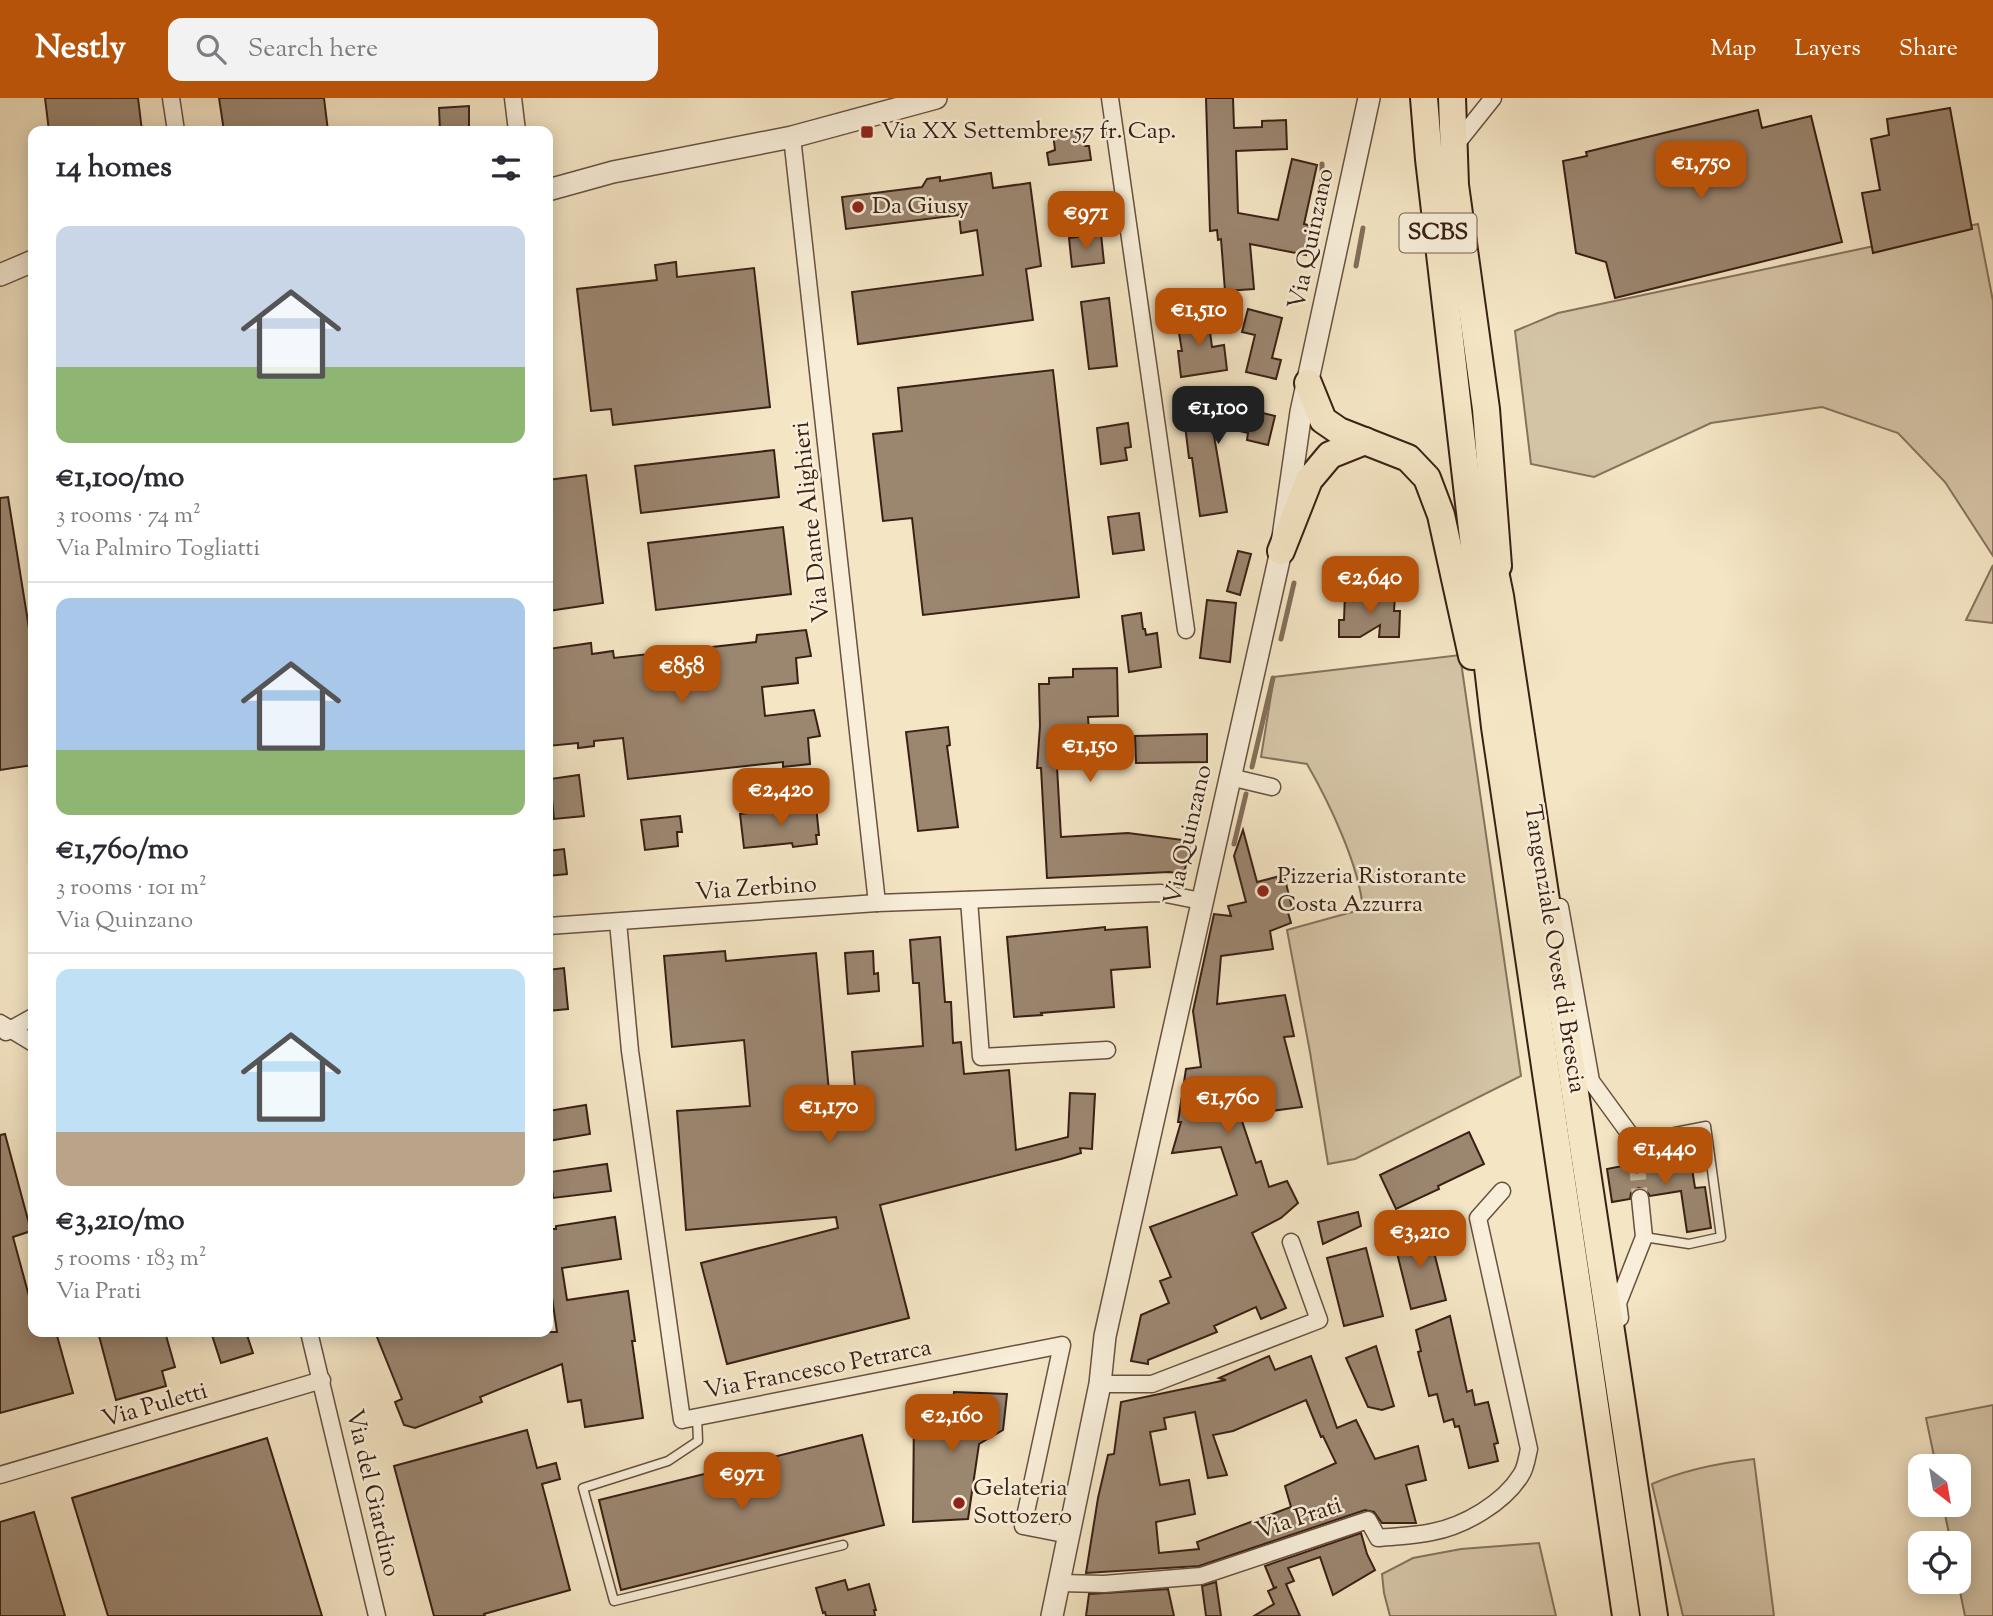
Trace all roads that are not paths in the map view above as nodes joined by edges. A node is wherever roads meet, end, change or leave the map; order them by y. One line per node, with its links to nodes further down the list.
1 (172, 98): 9 (street)
2 (513, 98): 10 (street)
3 (936, 98): 11 (street)
4 (1110, 98): 21 (street)
5 (1369, 98): 17 (street, Via Quinzano)
6 (1424, 98): 16 (main road, Tangenziale Ovest di Brescia / SCBS)
7 (1452, 98): 12 (main road)
8 (1493, 98): 12 (street)
9 (175, 126)
10 (516, 126)
11 (792, 136): 13 (street); 28 (street, Via Dante Alighieri)
12 (1453, 149): 20 (main road)
13 (553, 189)
14 (28, 263): 15 (street)
15 (0, 275)
16 (1454, 367): 20 (main road, Tangenziale Ovest di Brescia / SCBS); 22 (main road, Tangenziale Ovest di Brescia / SCBS)
17 (1308, 383): 18 (main road); 19 (street, Via Quinzano)
18 (1365, 441): 19 (main road); 22 (main road)
19 (1281, 551): 23 (street, Via Quinzano)
20 (1500, 596): 25 (main road, Tangenziale Ovest di Brescia / SCBS)
21 (1186, 630)
22 (1496, 727): 52 (main road, Tangenziale Ovest di Brescia / SCBS)
23 (1230, 777): 24 (street); 27 (street, Via Quinzano)
24 (1272, 787)
25 (1534, 814): 35 (street); 45 (main road, Tangenziale Ovest di Brescia / SCBS)
26 (969, 900): 27 (street, Via Zerbino); 28 (street, Via Zerbino); 34 (street)
27 (1201, 901): 43 (street, Via Quinzano)
28 (877, 903): 29 (street, Via Zerbino)
29 (618, 922): 30 (street, Via Zerbino); 44 (street, Via Francesco Petrarca)
30 (553, 926)
31 (28, 1019): 32 (street)
32 (4, 1029): 33 (street)
33 (28, 1041)
34 (1107, 1051)
35 (1634, 1140): 36 (street); 39 (lane)
36 (1637, 1164)
37 (1502, 1191): 49 (street, Via Prati)
38 (1640, 1198): 39 (street)
39 (1644, 1237): 45 (street)
40 (1291, 1241): 43 (street)
41 (310, 1337): 42 (street, Via del Giardino)
42 (322, 1380): 46 (street, Via Puletti); 50 (street, Via del Giardino)
43 (1100, 1384): 47 (street, Via Quinzano)
44 (697, 1417): 47 (street, Via Francesco Petrarca); 48 (lane)
45 (1634, 1470): 53 (main road, Tangenziale Ovest di Brescia / SCBS)
46 (0, 1475)
47 (1069, 1535): 49 (street, Via Quinzano)
48 (843, 1545)
49 (1059, 1583): 51 (street, Via Quinzano)
50 (377, 1616)
51 (1052, 1616)
52 (1626, 1616)
53 (1654, 1616)

